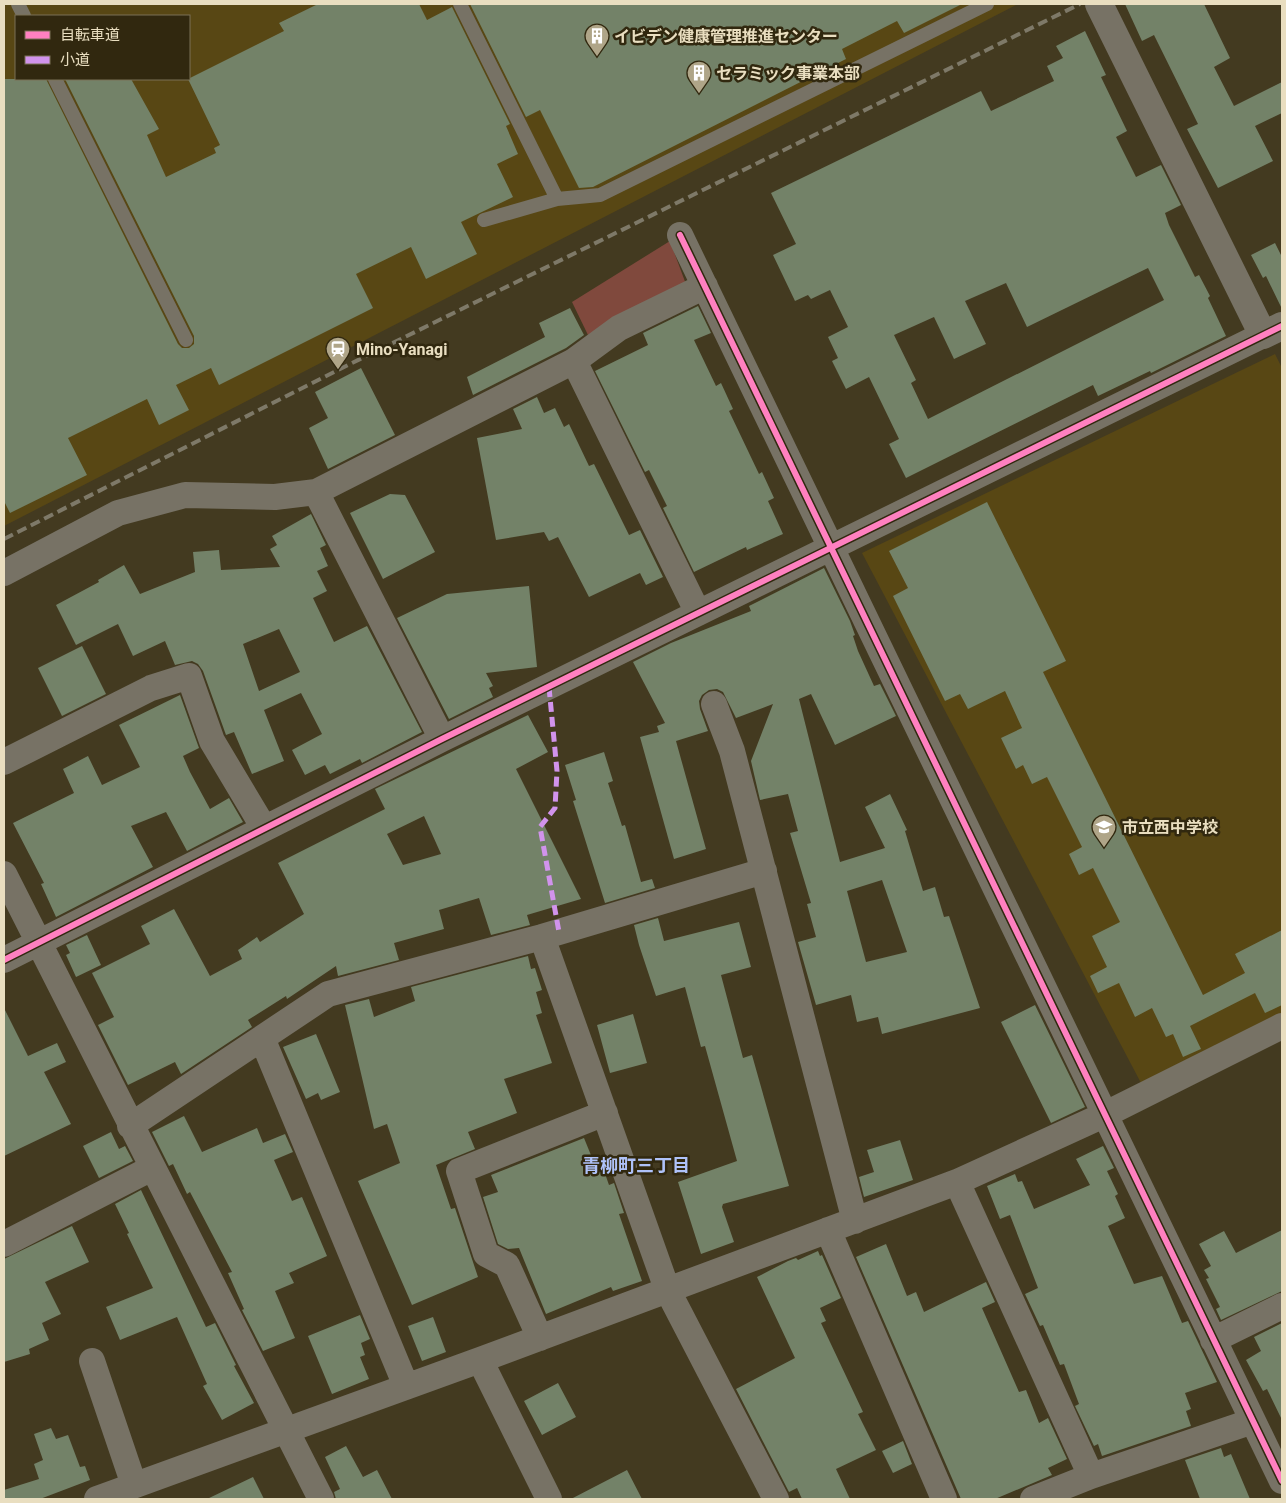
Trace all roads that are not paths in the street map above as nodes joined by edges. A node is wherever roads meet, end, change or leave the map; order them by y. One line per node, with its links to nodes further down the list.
1 (460, 4): 5 (lane)
2 (987, 4): 5 (lane)
3 (1099, 4): 9 (street)
4 (56, 80): 10 (lane)
5 (557, 199): 6 (lane)
6 (484, 220)
7 (680, 235): 8 (street)
8 (705, 286): 11 (street); 13 (street)
9 (1273, 331): 13 (street)
10 (186, 340)
11 (574, 361): 12 (street); 15 (street)
12 (316, 492): 14 (street); 17 (street)
13 (832, 548): 15 (street); 28 (street)
14 (4, 573)
15 (698, 613): 17 (street)
16 (714, 704): 20 (street)
17 (442, 739): 19 (street)
18 (4, 762): 19 (street)
19 (264, 828): 23 (street)
20 (764, 871): 22 (street); 32 (street)
21 (4, 874): 23 (street)
22 (542, 937): 26 (street); 27 (street)
23 (38, 942): 24 (street); 29 (street)
24 (4, 960)
25 (1282, 1026): 28 (street)
26 (262, 1038): 29 (street); 41 (street)
27 (605, 1113): 35 (street); 37 (street)
28 (1104, 1115): 31 (street); 38 (street)
29 (130, 1126): 30 (street)
30 (152, 1168): 34 (street); 43 (street)
31 (957, 1182): 32 (street); 45 (street)
32 (855, 1221): 33 (street)
33 (828, 1230): 35 (street); 51 (street)
34 (4, 1244)
35 (668, 1290): 37 (street); 50 (street)
36 (1282, 1306): 38 (street)
37 (540, 1338): 39 (street)
38 (1213, 1340): 42 (street)
39 (480, 1360): 41 (street); 49 (street)
40 (92, 1361): 47 (street)
41 (406, 1386): 43 (street)
42 (1253, 1421): 44 (street); 45 (street)
43 (286, 1431): 47 (street); 48 (street)
44 (1279, 1468)
45 (1091, 1476): 46 (street)
46 (1068, 1493): 52 (street)
47 (118, 1494)
48 (321, 1499)
49 (549, 1499)
50 (776, 1499)
51 (944, 1499)
52 (1033, 1499)

